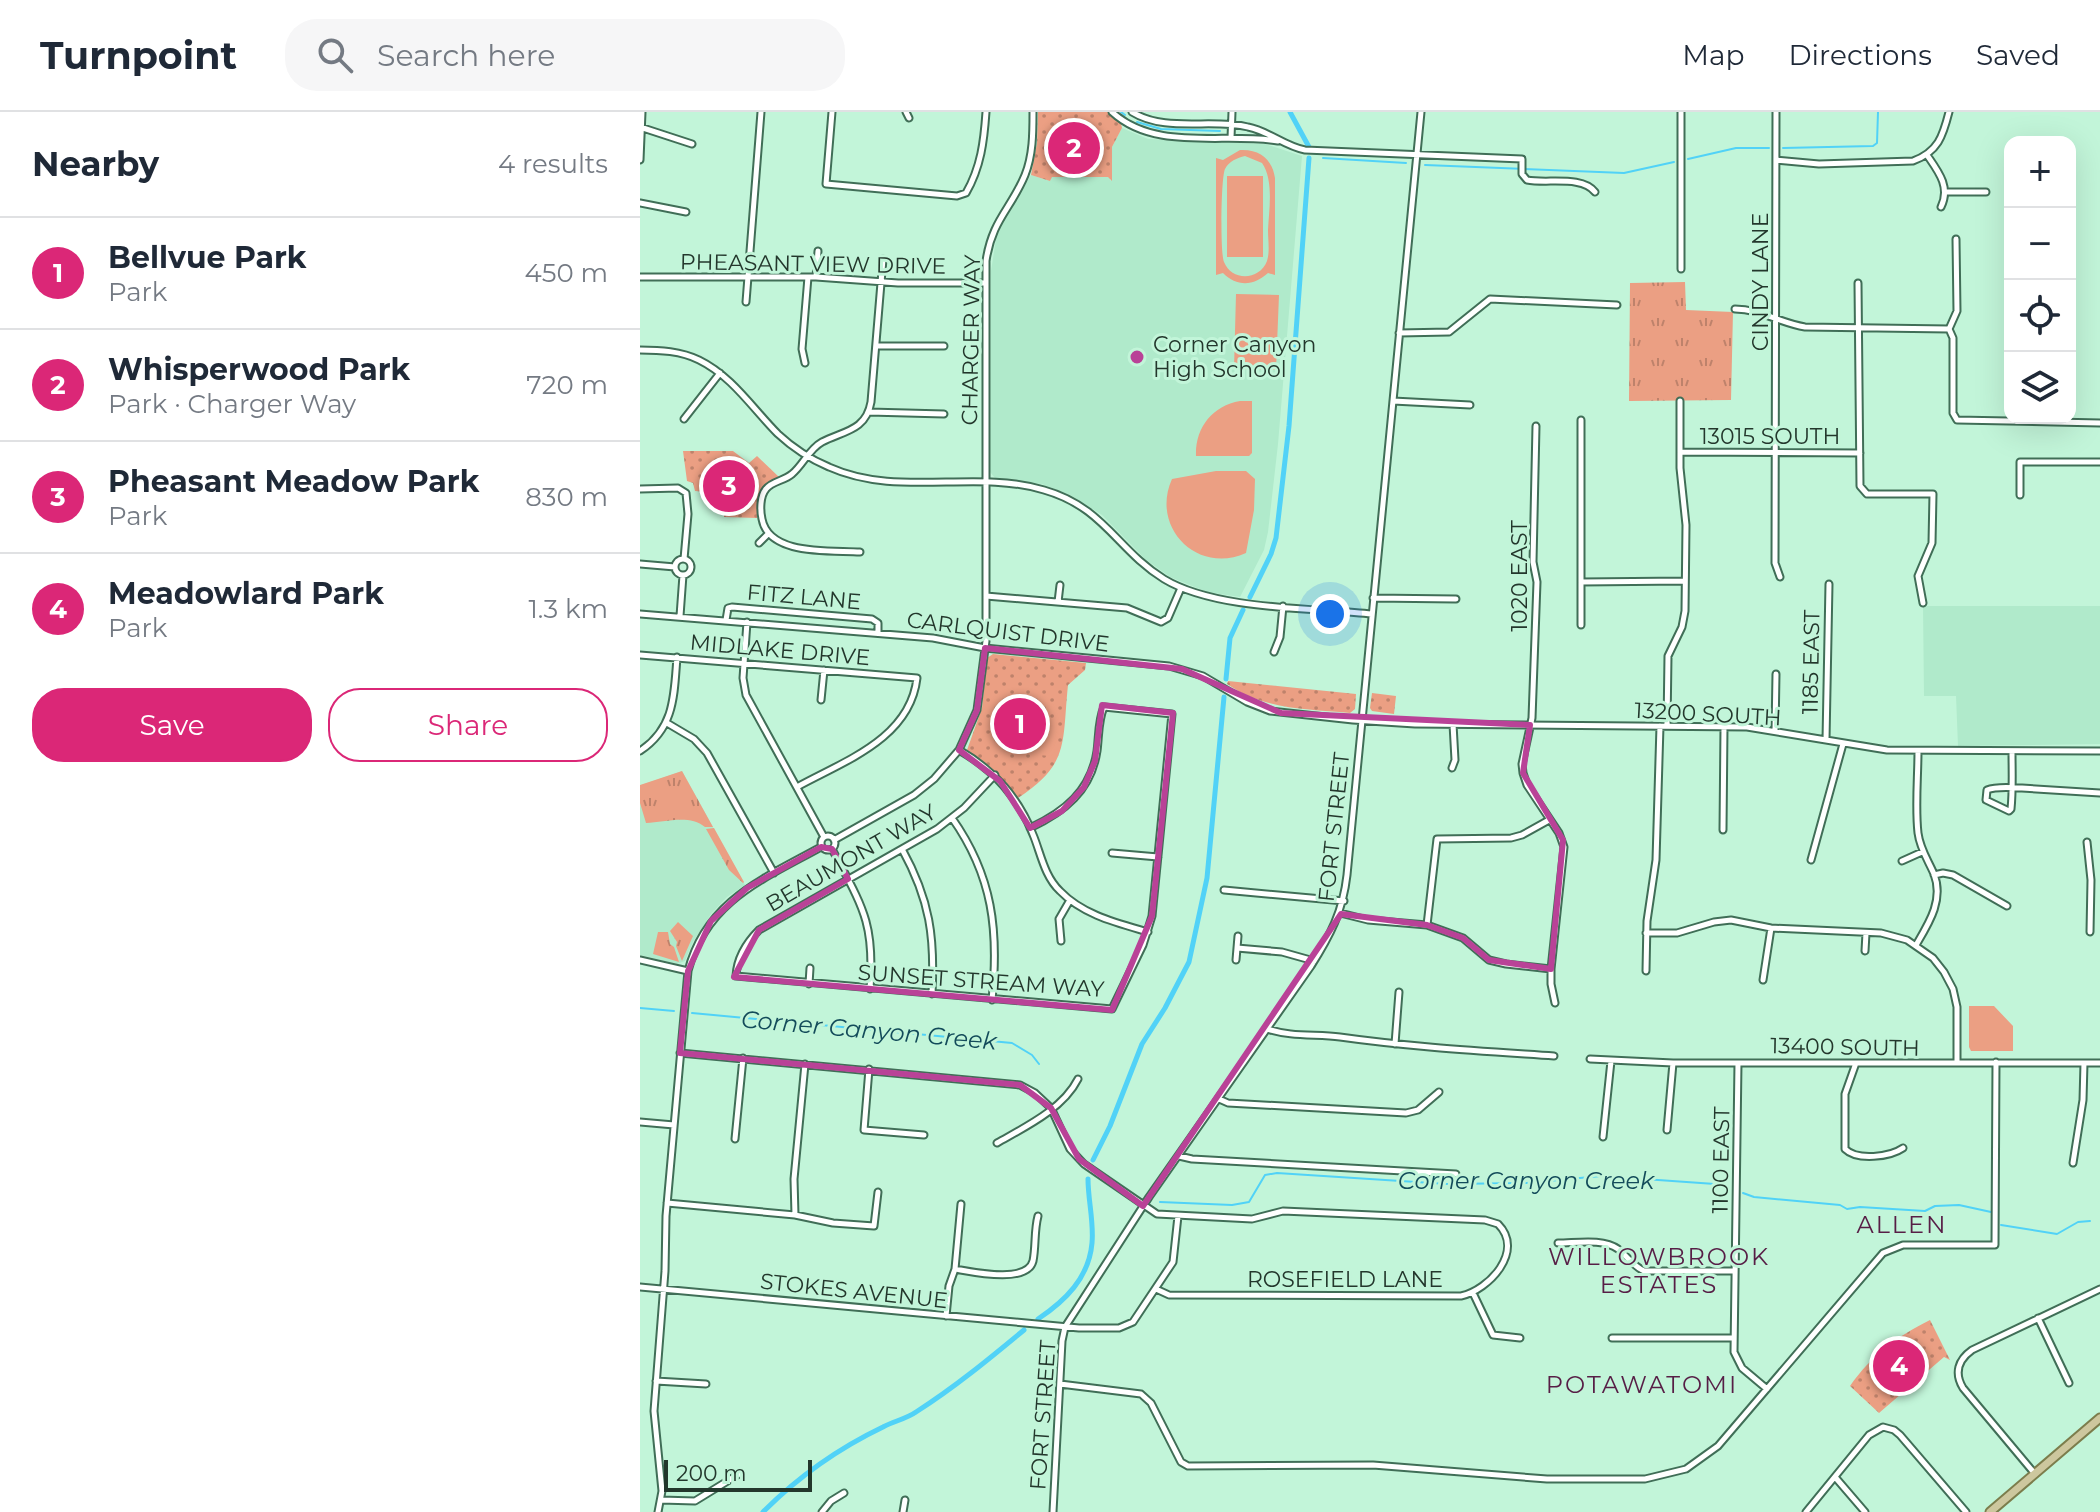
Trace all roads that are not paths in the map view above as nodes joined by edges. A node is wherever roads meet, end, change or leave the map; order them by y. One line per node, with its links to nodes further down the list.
1 (642, 112): 14 (street)
2 (761, 112): 33 (street)
3 (832, 112): 4 (street)
4 (986, 112)
5 (1033, 112): 36 (street, CHARGER WAY)
6 (1112, 112): 15 (street)
7 (1132, 112): 13 (street)
8 (1232, 112): 13 (street)
9 (1421, 112): 18 (street, FORT STREET)
10 (1681, 112): 31 (street)
11 (1776, 112): 21 (street, CINDY LANE)
12 (1949, 112): 19 (street)
13 (1232, 125): 15 (street); 16 (street)
14 (641, 127): 17 (street); 20 (street)
15 (1231, 138): 16 (street)
16 (1282, 143): 18 (street)
17 (692, 144)
18 (1417, 155): 22 (street); 44 (street, FORT STREET)
19 (1927, 155): 21 (street); 23 (street)
20 (640, 160)
21 (1776, 160): 41 (street, CINDY LANE)
22 (1595, 192)
23 (1946, 192): 24 (street); 26 (street)
24 (1986, 192)
25 (640, 203): 27 (street)
26 (1941, 207)
27 (686, 212)
28 (1956, 239): 43 (street)
29 (818, 251): 34 (street)
30 (883, 259): 35 (street)
31 (1681, 269)
32 (640, 277): 33 (street, PHEASANT VIEW DRIVE)
33 (748, 277): 34 (street, PHEASANT VIEW DRIVE); 38 (street)
34 (812, 277): 35 (street, PHEASANT VIEW DRIVE); 48 (street)
35 (882, 282): 36 (street, PHEASANT VIEW DRIVE); 45 (street)
36 (986, 283): 66 (street, CHARGER WAY)
37 (1858, 283): 42 (street)
38 (746, 302)
39 (1617, 305): 44 (street)
40 (1735, 309): 41 (street)
41 (1776, 318): 42 (street); 62 (street, CINDY LANE)
42 (1860, 327): 43 (street); 63 (street)
43 (1949, 329): 57 (street)
44 (1399, 333): 50 (street, FORT STREET)
45 (876, 346): 46 (street); 53 (street)
46 (944, 346)
47 (640, 350): 49 (street)
48 (805, 363)
49 (720, 373): 55 (street); 64 (street)
50 (1393, 401): 52 (street); 83 (street, FORT STREET)
51 (1680, 401): 61 (street)
52 (1470, 405)
53 (869, 412): 54 (street); 64 (street)
54 (944, 414)
55 (684, 419)
56 (1581, 420): 78 (street)
57 (2004, 421)
58 (2076, 422): 59 (street)
59 (2100, 423)
60 (1536, 426): 106 (street, 1020 EAST)
61 (1680, 452): 62 (street, 13015 SOUTH); 77 (street)
62 (1776, 452): 63 (street, 13015 SOUTH); 76 (street, CINDY LANE)
63 (1860, 453): 86 (street)
64 (808, 457): 66 (street); 69 (street)
65 (2100, 462): 68 (street)
66 (986, 483): 81 (street); 82 (street, CHARGER WAY)
67 (640, 489): 72 (street)
68 (2020, 495)
69 (768, 534): 70 (street); 71 (street)
70 (759, 543)
71 (860, 552)
72 (684, 559): 74 (street); 75 (street)
73 (640, 564): 74 (street)
74 (675, 567): 75 (street)
75 (683, 575): 90 (street)
76 (1780, 577)
77 (1685, 581): 78 (street); 107 (street)
78 (1581, 582): 93 (street)
79 (1829, 584): 110 (street, 1185 EAST)
80 (1060, 585): 85 (street)
81 (1181, 588): 85 (street); 87 (street)
82 (986, 596): 85 (street); 95 (street, CHARGER WAY)
83 (1373, 598): 84 (street); 89 (street, FORT STREET)
84 (1456, 599)
85 (1058, 602)
86 (1923, 603)
87 (1283, 606): 89 (street); 96 (street)
88 (640, 614): 90 (street, CARLQUIST DRIVE)
89 (1372, 614): 103 (street, FORT STREET)
90 (680, 616): 91 (street, CARLQUIST DRIVE)
91 (726, 620): 92 (street, CARLQUIST DRIVE); 94 (street, FITZ LANE)
92 (747, 622): 94 (street, CARLQUIST DRIVE); 99 (street)
93 (1581, 625)
94 (877, 633): 95 (street, CARLQUIST DRIVE)
95 (985, 648): 103 (street, CARLQUIST DRIVE); 112 (street, CHARGER WAY)
96 (1274, 652)
97 (640, 655): 98 (street, MIDLAKE DRIVE)
98 (677, 657): 99 (street, MIDLAKE DRIVE); 104 (street)
99 (744, 663): 100 (street, MIDLAKE DRIVE); 119 (street)
100 (824, 670): 102 (street); 119 (street, MIDLAKE DRIVE)
101 (1776, 674): 109 (street)
102 (821, 700)
103 (1361, 720): 105 (street, 13200 SOUTH); 144 (street, FORT STREET)
104 (667, 723): 113 (street); 137 (street)
105 (1453, 724): 106 (street, 13200 SOUTH); 117 (street)
106 (1530, 725): 107 (street, 13200 SOUTH); 123 (street, 1020 EAST)
107 (1663, 726): 108 (street, 13200 SOUTH); 151 (street)
108 (1724, 727): 109 (street, 13200 SOUTH); 125 (street)
109 (1775, 731): 110 (street, 13200 SOUTH)
110 (1826, 740): 111 (street, 13200 SOUTH)
111 (1843, 744): 114 (street, 13200 SOUTH); 135 (street)
112 (959, 750): 118 (street); 127 (street, CHARGER WAY)
113 (640, 751)
114 (1918, 751): 115 (street, 13200 SOUTH); 132 (street)
115 (2012, 751): 116 (street, 13200 SOUTH); 120 (street)
116 (2100, 751)
117 (1452, 768)
118 (995, 775): 122 (street, BEAUMONT WAY); 124 (street)
119 (797, 787): 126 (street)
120 (2012, 788): 120 (street); 121 (street)
121 (2100, 793)
122 (952, 818): 131 (street, BEAUMONT WAY); 171 (street)
123 (1549, 820): 147 (street); 162 (street, 1020 EAST)
124 (1030, 828): 134 (street, SUNSET STREAM WAY); 143 (street)
125 (1723, 830)
126 (824, 837): 127 (street); 129 (street)
127 (834, 840): 130 (street)
128 (2087, 842): 140 (street)
129 (821, 847): 130 (street); 137 (street)
130 (832, 849): 139 (street)
131 (902, 849): 139 (street, BEAUMONT WAY); 170 (street)
132 (1922, 852): 136 (street); 138 (street)
133 (1112, 853): 134 (street)
134 (1158, 857): 149 (street, SUNSET STREAM WAY)
135 (1811, 860)
136 (1902, 861)
137 (774, 873): 163 (street)
138 (1934, 875): 145 (street); 155 (street)
139 (848, 879): 165 (street, BEAUMONT WAY); 168 (street)
140 (2091, 887): 141 (street); 150 (street)
141 (2100, 887)
142 (1224, 890): 144 (street)
143 (1070, 900): 149 (street); 154 (street)
144 (1344, 901): 146 (street, FORT STREET)
145 (2007, 906)
146 (1340, 913): 147 (street); 160 (street, FORT STREET)
147 (1427, 925): 162 (street)
148 (1771, 928): 151 (street); 152 (street); 166 (street)
149 (1148, 932): 171 (street, SUNSET STREAM WAY)
150 (2090, 932)
151 (1646, 933): 164 (street)
152 (1866, 933): 155 (street); 157 (street)
153 (1238, 936): 156 (street)
154 (1061, 941)
155 (1916, 945): 184 (street)
156 (1237, 948): 159 (street); 160 (street)
157 (1865, 951)
158 (640, 960): 163 (street)
159 (1236, 960)
160 (1314, 961): 173 (street, FORT STREET)
161 (810, 968): 167 (street)
162 (1551, 969): 172 (street, 1020 EAST)
163 (688, 971): 175 (street)
164 (1646, 971)
165 (736, 976): 167 (street, SUNSET STREAM WAY)
166 (1763, 980)
167 (809, 984): 168 (street, SUNSET STREAM WAY)
168 (870, 989): 170 (street, SUNSET STREAM WAY)
169 (1399, 992): 174 (street)
170 (932, 994): 171 (street, SUNSET STREAM WAY)
171 (992, 1000)
172 (1555, 1003)
173 (1267, 1029): 174 (street); 191 (street, FORT STREET)
174 (1395, 1044): 176 (street)
175 (680, 1053): 177 (street); 194 (street)
176 (1554, 1056)
177 (743, 1058): 187 (street); 198 (street)
178 (1590, 1059): 179 (street, 13400 SOUTH)
179 (1611, 1061): 181 (street, 13400 SOUTH); 197 (street)
180 (1996, 1062): 184 (street, 13400 SOUTH); 185 (street, 13400 SOUTH); 229 (street)
181 (1673, 1063): 182 (street, 13400 SOUTH); 195 (street)
182 (1738, 1063): 183 (street, 13400 SOUTH); 213 (street, 1100 EAST)
183 (1856, 1063): 184 (street, 13400 SOUTH); 200 (street)
184 (1957, 1063)
185 (2084, 1063): 186 (street, 13400 SOUTH); 202 (street)
186 (2100, 1063)
187 (805, 1064): 188 (street); 208 (street)
188 (869, 1069): 192 (street); 196 (street)
189 (1078, 1079): 192 (street)
190 (1439, 1092): 191 (street)
191 (1219, 1099): 201 (street, FORT STREET)
192 (1051, 1108): 199 (street); 207 (street)
193 (640, 1122): 194 (street)
194 (674, 1125): 205 (street)
195 (1667, 1130)
196 (924, 1135)
197 (1603, 1137)
198 (735, 1139)
199 (997, 1143)
200 (1903, 1148)
201 (1179, 1156): 203 (street); 207 (street, FORT STREET)
202 (2073, 1163)
203 (1456, 1174)
204 (878, 1192): 208 (street)
205 (667, 1203): 208 (street); 217 (street)
206 (961, 1204): 212 (street)
207 (1143, 1206): 210 (street); 221 (street, FORT STREET)
208 (795, 1215)
209 (1038, 1216): 212 (street)
210 (1178, 1216): 215 (street); 218 (street, ROSEFIELD LANE)
211 (1558, 1243): 213 (street)
212 (955, 1269): 219 (street)
213 (1735, 1271): 224 (street, 1100 EAST)
214 (640, 1287): 217 (street, STOKES AVENUE)
215 (1156, 1289): 218 (street, ROSEFIELD LANE); 221 (street, STOKES AVENUE)
216 (2100, 1289): 220 (street)
217 (664, 1290): 219 (street, STOKES AVENUE); 225 (street)
218 (1473, 1293): 222 (street)
219 (946, 1316): 221 (street, STOKES AVENUE)
220 (2038, 1318): 226 (street); 232 (street)
221 (1065, 1327): 228 (street, FORT STREET)
222 (1520, 1338)
223 (1612, 1338): 224 (street)
224 (1734, 1338): 229 (street, 1100 EAST)
225 (656, 1381): 227 (street); 235 (street)
226 (2069, 1383)
227 (706, 1384)
228 (1060, 1384): 229 (street); 240 (street, FORT STREET)
229 (1767, 1389)
230 (2100, 1418): 232 (main road)
231 (739, 1474): 235 (street)
232 (2035, 1474): 244 (main road)
233 (1835, 1477): 241 (street); 242 (street); 243 (street)
234 (844, 1493): 238 (street)
235 (661, 1500): 237 (street)
236 (905, 1500): 239 (street)
237 (658, 1512)
238 (822, 1512)
239 (903, 1512)
240 (1053, 1512)
241 (1806, 1512)
242 (1865, 1512)
243 (1966, 1512)
244 (1990, 1512)

